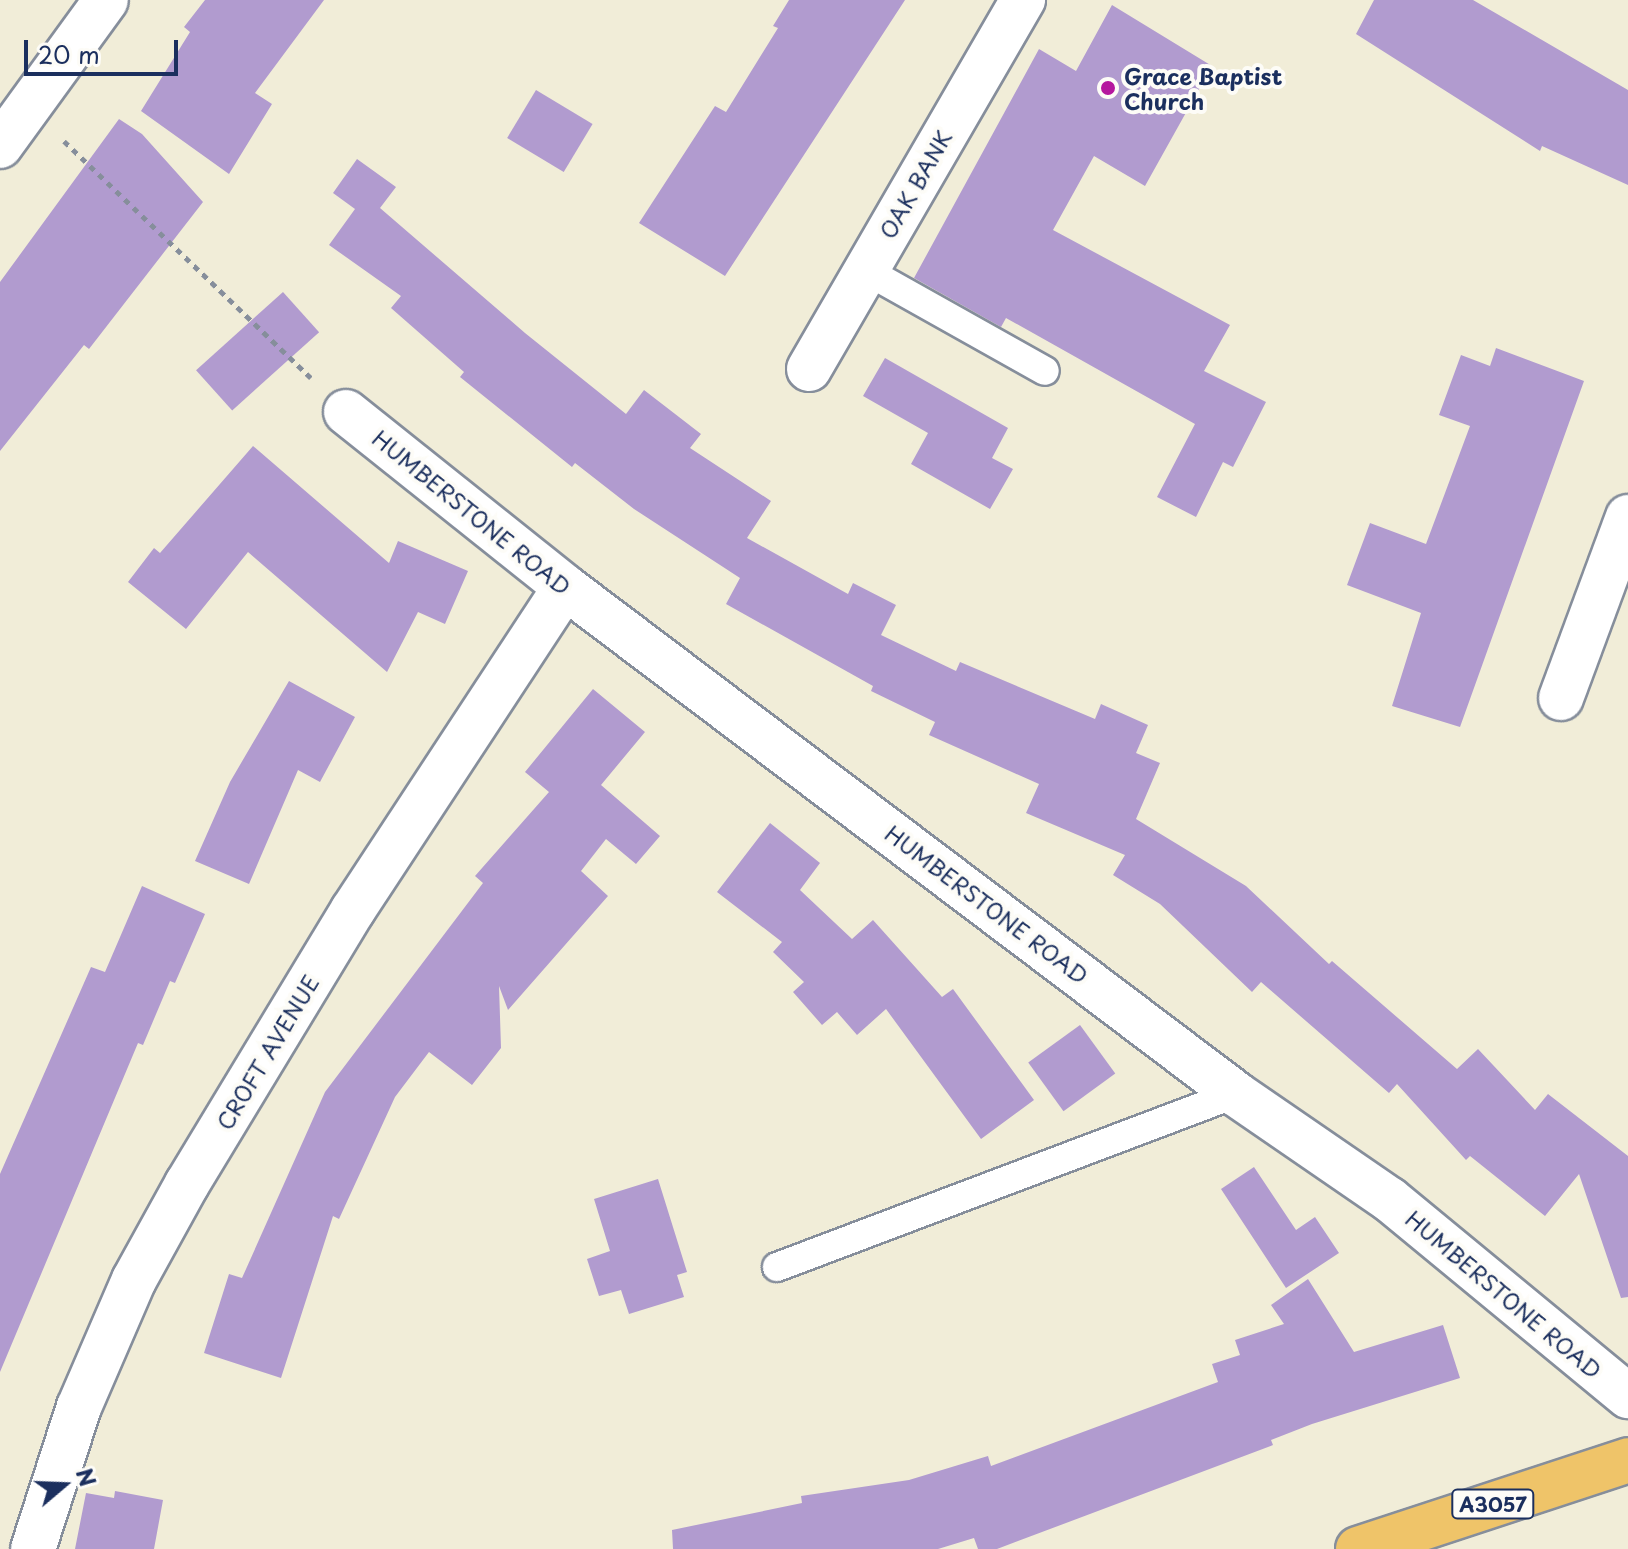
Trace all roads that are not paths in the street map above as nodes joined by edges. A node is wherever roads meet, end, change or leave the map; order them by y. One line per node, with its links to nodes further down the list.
1 (106, 0): 3 (street)
2 (1023, 0): 4 (street, OAK BANK)
3 (11, 130)
4 (865, 270): 5 (street, OAK BANK); 6 (lane)
5 (809, 369)
6 (1045, 371)
7 (346, 412): 9 (street, HUMBERSTONE ROAD)
8 (1628, 517): 10 (street)
9 (565, 587): 11 (street, HUMBERSTONE ROAD); 15 (street, CROFT AVENUE)
10 (1561, 698)
11 (1236, 1094): 12 (lane); 13 (street, HUMBERSTONE ROAD)
12 (777, 1267)
13 (1628, 1396)
14 (1628, 1460): 16 (main road, A3057)
15 (33, 1549)
16 (1358, 1549)

